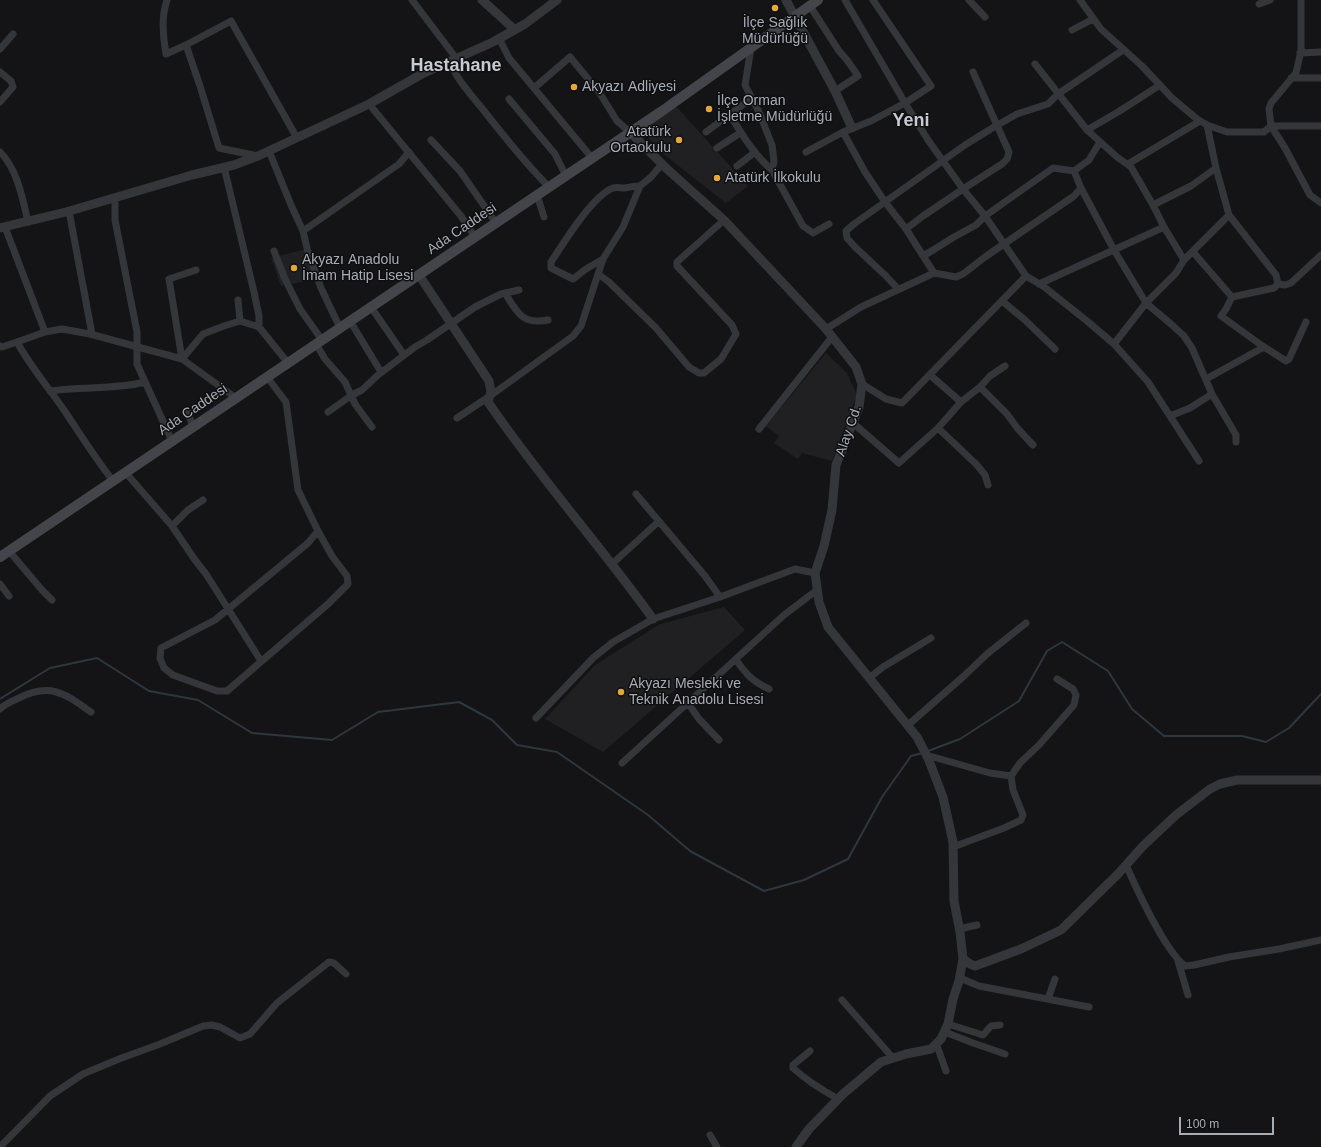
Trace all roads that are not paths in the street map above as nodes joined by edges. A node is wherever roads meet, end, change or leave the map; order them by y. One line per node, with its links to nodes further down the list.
1 (167, 0): 21 (street)
2 (412, 0): 27 (street)
3 (482, 0): 17 (street)
4 (557, 0): 17 (street)
5 (786, 0): 14 (street)
6 (845, 0): 40 (street)
7 (873, 0): 40 (street)
8 (969, 0): 15 (street)
9 (1080, 0): 16 (street)
10 (1270, 0): 13 (street)
11 (1301, 0): 26 (street)
12 (814, 3): 14 (main road, Ada Caddesi); 35 (street)
13 (1259, 4)
14 (795, 16): 22 (main road, Ada Caddesi); 35 (street)
15 (985, 17)
16 (1093, 19): 18 (street); 24 (street)
17 (514, 29): 20 (street)
18 (1072, 30)
19 (13, 34): 23 (street)
20 (499, 38): 27 (street); 34 (street)
21 (186, 45): 53 (street); 62 (street)
22 (750, 48): 37 (street); 50 (main road, Ada Caddesi)
23 (0, 49)
24 (1123, 50): 33 (street); 36 (street)
25 (1321, 52): 26 (street)
26 (1300, 53): 31 (street)
27 (453, 59): 41 (street); 74 (street)
28 (1035, 64): 36 (street)
29 (0, 72): 39 (street)
30 (973, 72): 44 (street)
31 (1291, 78): 32 (street); 46 (street)
32 (1321, 78)
33 (1160, 85): 43 (street); 49 (street)
34 (534, 88): 50 (street); 63 (street)
35 (835, 91): 48 (street)
36 (1058, 94): 44 (street); 49 (street)
37 (752, 98): 42 (street); 70 (street)
38 (510, 99): 72 (street)
39 (0, 102)
40 (905, 103): 48 (street); 64 (street)
41 (369, 104): 53 (street); 59 (street)
42 (730, 114): 51 (street); 52 (street)
43 (1200, 121): 45 (street); 66 (street)
44 (997, 125): 64 (street); 76 (street)
45 (1207, 125): 46 (street); 69 (street)
46 (1271, 126): 47 (street); 80 (street)
47 (1321, 126)
48 (847, 130): 61 (street); 79 (street)
49 (1087, 130): 55 (street)
50 (630, 132): 63 (main road, Ada Caddesi); 65 (street, Alay Cd.)
51 (706, 132)
52 (740, 132): 56 (street); 60 (street)
53 (297, 138): 57 (street)
54 (431, 140): 88 (street)
55 (1100, 142): 66 (street); 71 (street)
56 (717, 148)
57 (269, 151): 62 (street); 93 (street)
58 (0, 152): 87 (street)
59 (409, 152): 93 (street); 94 (street)
60 (755, 152): 67 (street); 70 (street)
61 (806, 152)
62 (258, 156): 68 (street)
63 (592, 158): 72 (main road, Ada Caddesi)
64 (943, 161): 76 (street); 79 (street)
65 (662, 164): 73 (street); 86 (street, Alay Cd.)
66 (1128, 164): 81 (street)
67 (737, 166)
68 (224, 167): 78 (street); 123 (street)
69 (1216, 168): 81 (street); 83 (street)
70 (772, 170): 89 (street)
71 (1074, 171): 75 (street); 84 (street)
72 (566, 176): 74 (main road, Ada Caddesi)
73 (640, 186): 101 (street); 101 (street)
74 (549, 187): 77 (main road, Ada Caddesi)
75 (1080, 188): 95 (street); 97 (street)
76 (963, 189): 84 (street); 92 (street)
77 (537, 195): 85 (street); 88 (main road, Ada Caddesi)
78 (115, 197): 82 (street); 133 (street)
79 (885, 202): 92 (street); 110 (street)
80 (1321, 203)
81 (1154, 205): 91 (street)
82 (69, 211): 87 (street); 127 (street)
83 (1229, 215): 98 (street); 109 (street)
84 (985, 216): 95 (street); 99 (street)
85 (544, 217)
86 (724, 220): 105 (street); 125 (street, Alay Cd.)
87 (28, 222): 90 (street)
88 (496, 223): 94 (main road, Ada Caddesi)
89 (830, 224)
90 (2, 227): 126 (street)
91 (1164, 227): 97 (street); 102 (street)
92 (906, 229): 99 (street)
93 (303, 231): 124 (street)
94 (475, 237): 106 (main road, Ada Caddesi)
95 (1004, 245): 104 (street); 107 (street)
96 (274, 250): 130 (street)
97 (1114, 250): 108 (street); 116 (street)
98 (1193, 252): 102 (street); 113 (street)
99 (924, 255): 104 (street)
100 (1321, 255): 109 (street)
101 (603, 259): 105 (street)
102 (1184, 260): 116 (street)
103 (196, 270): 137 (street)
104 (934, 273): 110 (street)
105 (598, 274): 150 (street)
106 (419, 275): 117 (main road, Ada Caddesi); 122 (street)
107 (1026, 276): 108 (street); 115 (street)
108 (1039, 284): 131 (street)
109 (1278, 284): 113 (street)
110 (898, 289): 125 (street)
111 (519, 290): 112 (street)
112 (505, 293): 118 (street); 122 (street)
113 (1232, 297): 134 (street)
114 (238, 300): 119 (street)
115 (1002, 301): 135 (street); 141 (street)
116 (1146, 303): 131 (street); 143 (street)
117 (371, 307): 120 (main road, Ada Caddesi); 136 (street)
118 (548, 320)
119 (240, 321): 123 (street); 137 (street)
120 (350, 321): 124 (main road, Ada Caddesi); 140 (street)
121 (1306, 322): 134 (street)
122 (451, 324): 136 (street); 150 (street)
123 (259, 327): 138 (street)
124 (340, 328): 130 (main road, Ada Caddesi)
125 (826, 329): 128 (street, Alay Cd.)
126 (45, 332): 127 (street); 129 (street)
127 (92, 334): 133 (street)
128 (832, 337): 145 (street, Alay Cd.); 161 (street)
129 (17, 342): 132 (street); 147 (street)
130 (319, 342): 138 (main road, Ada Caddesi); 149 (street)
131 (1114, 344): 155 (street)
132 (0, 347)
133 (137, 347): 137 (street); 144 (street)
134 (1264, 347): 143 (street)
135 (1055, 349)
136 (404, 355): 140 (street)
137 (182, 359): 151 (street)
138 (288, 363): 142 (main road, Ada Caddesi)
139 (1005, 366): 146 (street)
140 (381, 372): 149 (street)
141 (930, 374): 145 (street); 152 (street)
142 (267, 377): 151 (main road, Ada Caddesi); 173 (street)
143 (1206, 379): 148 (street)
144 (145, 382): 147 (street); 162 (street)
145 (862, 384): 157 (street, Alay Cd.)
146 (980, 387): 152 (street); 164 (street)
147 (50, 391): 167 (street)
148 (1212, 394): 155 (street); 163 (street)
149 (352, 395): 154 (street); 159 (street)
150 (490, 396): 156 (street); 176 (street)
151 (236, 398): 158 (main road, Ada Caddesi)
152 (961, 402): 160 (street)
153 (187, 410): 158 (street)
154 (328, 412)
155 (1170, 416): 165 (street)
156 (457, 418)
157 (853, 423): 160 (street); 177 (street, Alay Cd.)
158 (193, 427): 162 (main road, Ada Caddesi)
159 (372, 427)
160 (938, 428): 168 (street)
161 (759, 429)
162 (172, 441): 166 (main road, Ada Caddesi)
163 (1236, 442)
164 (1033, 445)
165 (1199, 461)
166 (126, 473): 167 (main road, Ada Caddesi); 172 (street)
167 (113, 481): 174 (main road, Ada Caddesi)
168 (988, 485)
169 (636, 494): 171 (street)
170 (203, 500): 172 (street)
171 (658, 522): 176 (street); 181 (street)
172 (172, 526): 183 (street)
173 (318, 531): 183 (street); 188 (street)
174 (9, 551): 175 (main road, Ada Caddesi); 182 (street)
175 (0, 557)
176 (612, 564): 184 (street)
177 (815, 573): 179 (street, Alay Cd.); 181 (street)
178 (0, 584): 180 (street)
179 (817, 590): 187 (street); 189 (street, Alay Cd.)
180 (9, 596)
181 (720, 597): 184 (street)
182 (52, 600)
183 (228, 608): 188 (street); 188 (street)
184 (653, 619): 195 (street)
185 (1026, 623): 196 (street)
186 (931, 638): 189 (street)
187 (736, 660): 191 (street); 192 (street)
188 (261, 661)
189 (869, 678): 196 (street, Alay Cd.)
190 (1057, 678): 200 (street)
191 (769, 689)
192 (688, 703): 197 (street); 199 (street)
193 (0, 709): 194 (street)
194 (91, 712)
195 (536, 718)
196 (908, 725): 198 (street, Alay Cd.)
197 (719, 740)
198 (927, 757): 200 (street); 202 (street, Alay Cd.)
199 (622, 763)
200 (1011, 776): 202 (street)
201 (1321, 780): 203 (street)
202 (953, 847): 205 (street, Alay Cd.)
203 (1126, 865): 207 (street); 208 (street)
204 (977, 925): 205 (street)
205 (959, 929): 207 (street, Alay Cd.)
206 (1321, 940): 208 (street)
207 (963, 959): 210 (street, Alay Cd.)
208 (1178, 961): 212 (street)
209 (346, 974): 225 (street)
210 (960, 978): 213 (street); 217 (street, Alay Cd.)
211 (1055, 979): 213 (street)
212 (1188, 995)
213 (1048, 999): 215 (street)
214 (842, 1000): 221 (street)
215 (1089, 1007)
216 (1000, 1025): 217 (street)
217 (947, 1028): 218 (street); 220 (street)
218 (936, 1044): 221 (street); 222 (street)
219 (810, 1051): 223 (street)
220 (1005, 1054)
221 (893, 1058): 223 (street)
222 (946, 1071)
223 (838, 1099): 227 (street)
224 (710, 1135): 226 (street)
225 (0, 1147)
226 (717, 1147)
227 (796, 1147)

